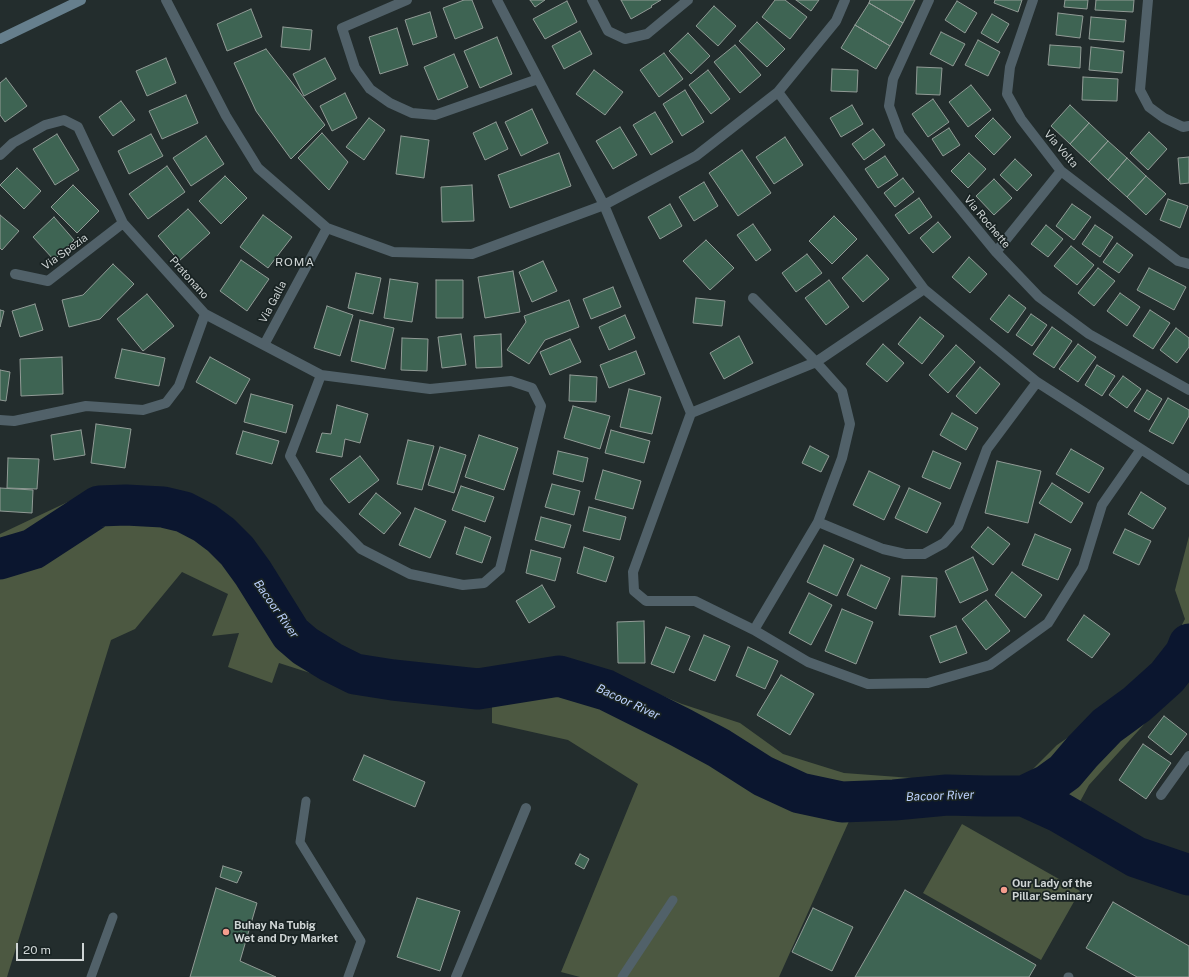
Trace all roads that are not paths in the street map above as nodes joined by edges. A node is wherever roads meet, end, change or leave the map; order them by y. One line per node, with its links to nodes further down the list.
1 (81, 0): 11 (street)
2 (166, 0): 19 (street)
3 (407, 0): 12 (street)
4 (497, 0): 12 (street)
5 (592, 0): 6 (street)
6 (688, 0)
7 (845, 0): 13 (street)
8 (929, 0): 20 (street, Via Rochette)
9 (1033, 0): 16 (street, Via Volta)
10 (1148, 0): 14 (street)
11 (0, 39)
12 (538, 79): 17 (street)
13 (778, 92): 17 (street); 23 (street)
14 (1189, 126)
15 (0, 155): 18 (street, Pratonano)
16 (1061, 171): 20 (street); 21 (street, Via Volta)
17 (604, 205): 19 (street); 31 (street)
18 (123, 223): 22 (street, Via Spezia); 25 (street, Pratonano)
19 (327, 228): 26 (street, Via Galla)
20 (996, 252): 30 (street, Via Rochette)
21 (1189, 264)
22 (15, 274)
23 (924, 289): 27 (street); 29 (street)
24 (753, 298): 27 (street)
25 (205, 314): 26 (street); 32 (street, Pratonano)
26 (264, 345): 28 (street)
27 (816, 362): 31 (street); 35 (street)
28 (321, 375): 28 (street)
29 (1037, 382): 33 (street); 35 (street)
30 (1189, 390)
31 (691, 413): 36 (street)
32 (0, 420)
33 (1141, 449): 34 (street); 36 (street)
34 (1189, 480)
35 (818, 522): 36 (street)
36 (754, 630)
37 (1189, 756): 38 (street)
38 (1161, 795)
39 (306, 801): 44 (lane)
40 (526, 808): 45 (street)
41 (673, 900): 46 (lane)
42 (112, 917): 43 (lane)
43 (91, 977)
44 (348, 977)
45 (456, 977)
46 (622, 977)

